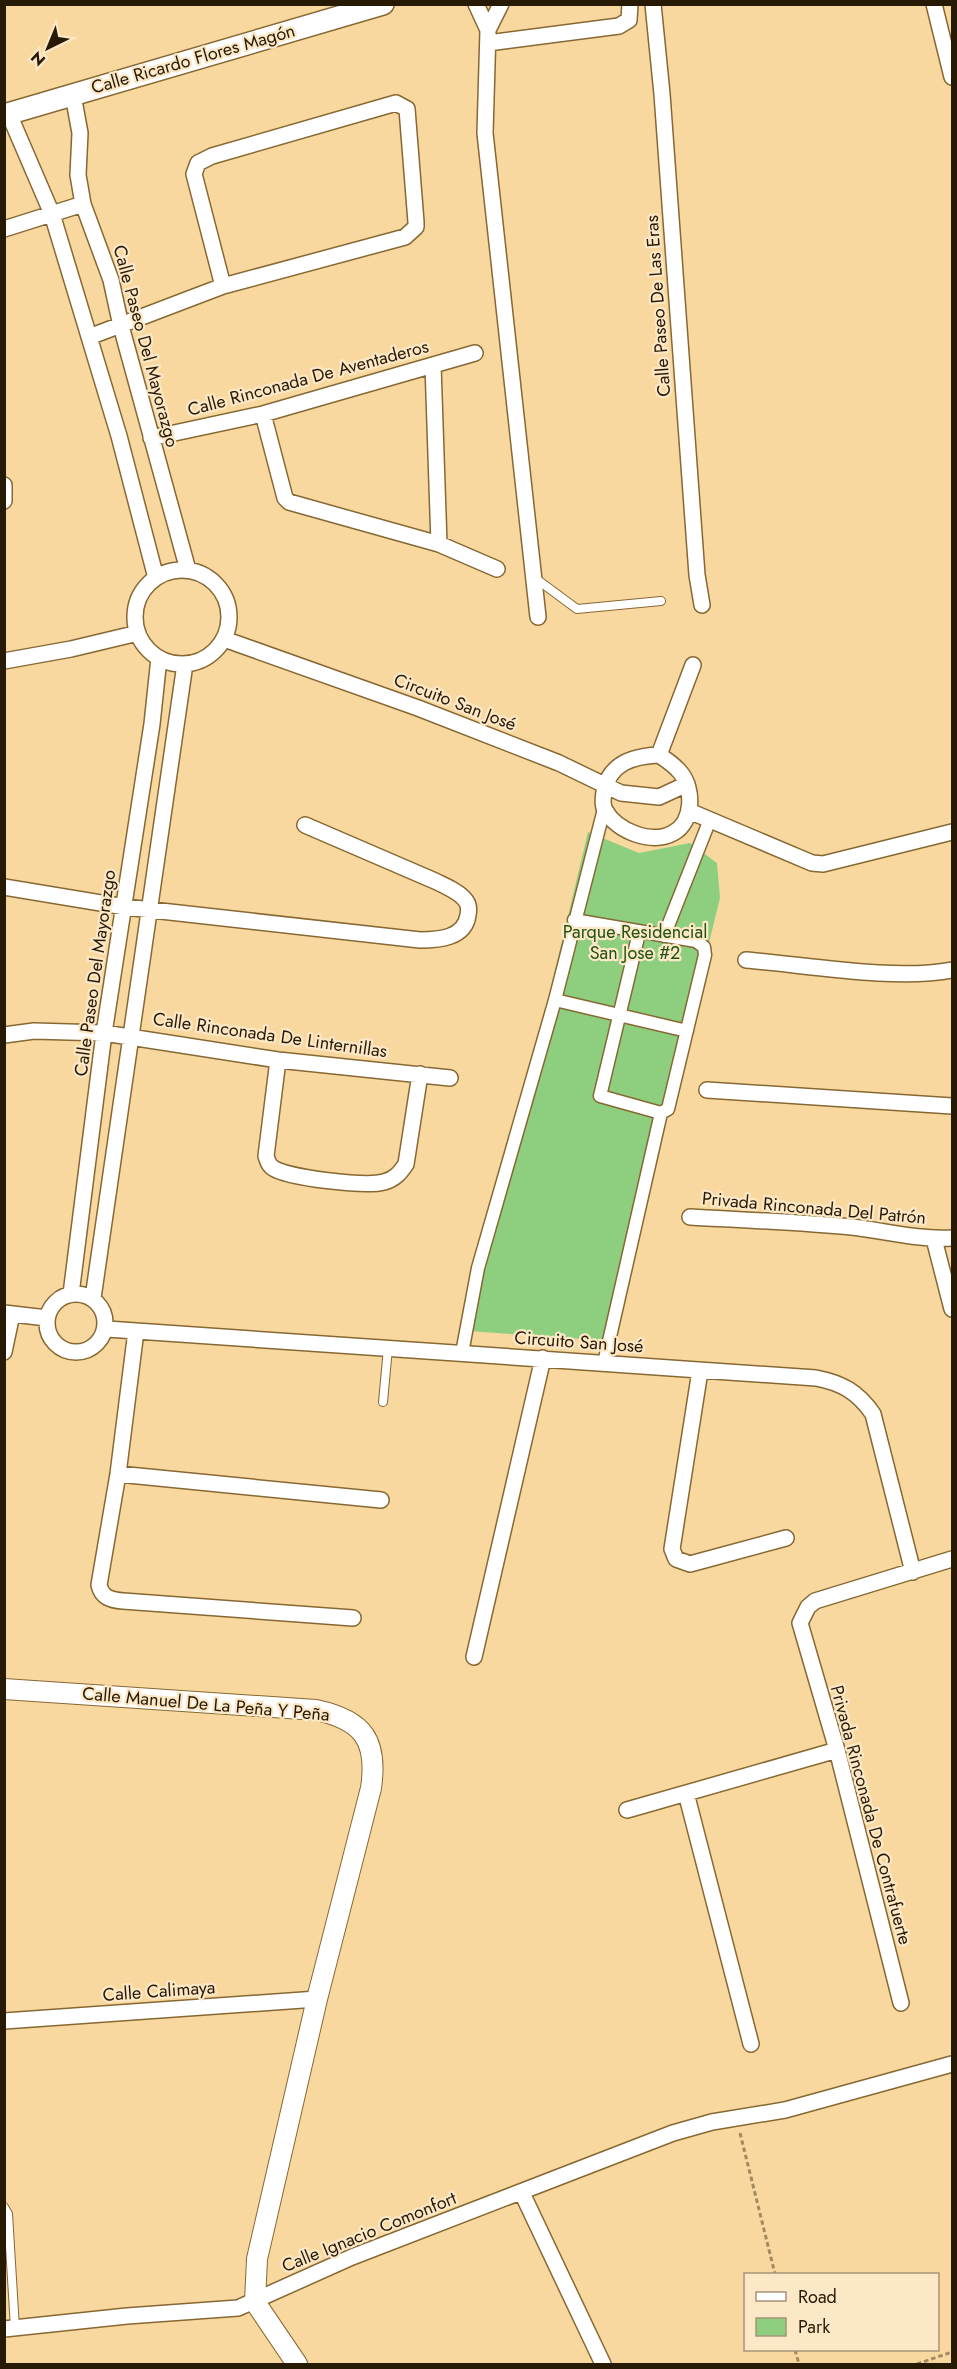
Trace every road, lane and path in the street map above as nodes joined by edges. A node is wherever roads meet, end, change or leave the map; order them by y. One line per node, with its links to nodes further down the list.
1 (383, 4): 9 (main road, Calle Ricardo Flores Magón)
2 (476, 4): 7 (street)
3 (501, 4): 7 (street)
4 (630, 4): 7 (street)
5 (653, 4): 29 (street, Calle Paseo De Las Eras)
6 (934, 4): 8 (street)
7 (488, 37): 26 (street)
8 (952, 77)
9 (74, 95): 10 (main road, Calle Ricardo Flores Magón); 11 (street, Calle Paseo Del Mayorazgo)
10 (7, 115): 12 (street)
11 (83, 204): 12 (street); 15 (street, Calle Paseo Del Mayorazgo)
12 (52, 214): 13 (street); 16 (street)
13 (4, 230)
14 (223, 286): 14 (street); 15 (street)
15 (121, 326): 16 (street); 20 (street, Calle Paseo Del Mayorazgo)
16 (89, 337): 27 (street)
17 (476, 353): 18 (street, Calle Rinconada De Aventaderos)
18 (433, 364): 19 (street, Calle Rinconada De Aventaderos); 23 (street)
19 (263, 414): 20 (street, Calle Rinconada De Aventaderos); 23 (street)
20 (151, 438): 25 (street, Calle Paseo Del Mayorazgo)
21 (4, 485): 22 (street)
22 (4, 501)
23 (439, 544): 24 (street)
24 (497, 569)
25 (188, 570): 27 (street); 32 (street)
26 (531, 575): 28 (lane); 30 (street)
27 (156, 578): 31 (street)
28 (661, 601)
29 (702, 605)
30 (537, 617)
31 (138, 633): 33 (street); 34 (street)
32 (224, 639): 35 (street); 39 (street, Circuito San José)
33 (159, 658): 35 (street); 46 (street, Calle Paseo Del Mayorazgo)
34 (4, 661)
35 (185, 664): 46 (street, Calle Paseo Del Mayorazgo)
36 (693, 665): 37 (street)
37 (659, 755): 38 (street); 39 (street)
38 (687, 784): 39 (street, Circuito San José); 41 (street)
39 (605, 786): 40 (street)
40 (604, 809): 41 (street); 47 (street)
41 (689, 811): 42 (street)
42 (709, 822): 44 (street); 49 (street)
43 (305, 825): 46 (street)
44 (952, 832)
45 (4, 887): 46 (street)
46 (136, 908): 55 (street, Calle Paseo Del Mayorazgo); 55 (street, Calle Paseo Del Mayorazgo)
47 (574, 920): 48 (street); 52 (street)
48 (639, 933): 49 (street); 53 (street)
49 (664, 936): 54 (street)
50 (746, 960): 51 (street)
51 (952, 970)
52 (555, 1000): 53 (street); 75 (street)
53 (619, 1016): 54 (street); 62 (street)
54 (687, 1031): 62 (street)
55 (116, 1034): 56 (street, Calle Rinconada De Linternillas); 57 (street, Calle Rinconada De Linternillas); 66 (street, Calle Paseo Del Mayorazgo); 67 (street, Calle Paseo Del Mayorazgo)
56 (4, 1035)
57 (278, 1060): 58 (street, Calle Rinconada De Linternillas); 58 (street)
58 (420, 1074): 59 (street, Calle Rinconada De Linternillas)
59 (450, 1078)
60 (707, 1090): 61 (street)
61 (952, 1106)
62 (661, 1113): 77 (street)
63 (690, 1217): 65 (street, Privada Rinconada Del Patrón)
64 (952, 1238): 65 (street, Privada Rinconada Del Patrón)
65 (934, 1239): 68 (street)
66 (71, 1294): 67 (street); 70 (street)
67 (93, 1298): 71 (street)
68 (952, 1309)
69 (8, 1314): 70 (street); 74 (street)
70 (47, 1318): 71 (street)
71 (107, 1329): 72 (street, Circuito San José)
72 (136, 1331): 73 (street, Circuito San José); 80 (street)
73 (388, 1348): 75 (street, Circuito San José); 79 (lane)
74 (4, 1352)
75 (462, 1353): 76 (street, Circuito San José)
76 (543, 1358): 77 (street, Circuito San José); 86 (street)
77 (604, 1363): 78 (street, Circuito San José)
78 (700, 1371): 82 (street); 84 (street, Circuito San José)
79 (383, 1402)
80 (118, 1474): 81 (street); 85 (street)
81 (381, 1500)
82 (786, 1538)
83 (952, 1559): 84 (street)
84 (913, 1572): 88 (street, Privada Rinconada De Contrafuerte)
85 (353, 1618)
86 (474, 1657)
87 (4, 1689): 91 (street, Calle Manuel De La Peña Y Peña)
88 (837, 1750): 89 (street); 92 (street, Privada Rinconada De Contrafuerte)
89 (686, 1793): 90 (street); 94 (street)
90 (627, 1810)
91 (317, 1999): 93 (street, Calle Calimaya); 100 (street, Calle Manuel De La Peña Y Peña)
92 (901, 2003)
93 (4, 2021)
94 (751, 2044)
95 (952, 2064): 96 (street, Calle Ignacio Comonfort)
96 (736, 2117): 97 (street, Calle Ignacio Comonfort); 99 (path)
97 (522, 2193): 100 (street, Calle Ignacio Comonfort); 104 (street)
98 (4, 2207): 101 (lane)
99 (775, 2273)
100 (255, 2302): 101 (street, Calle Ignacio Comonfort); 103 (street)
101 (10, 2328)
102 (952, 2352): 105 (path)
103 (297, 2364)
104 (603, 2364)
105 (917, 2364)

